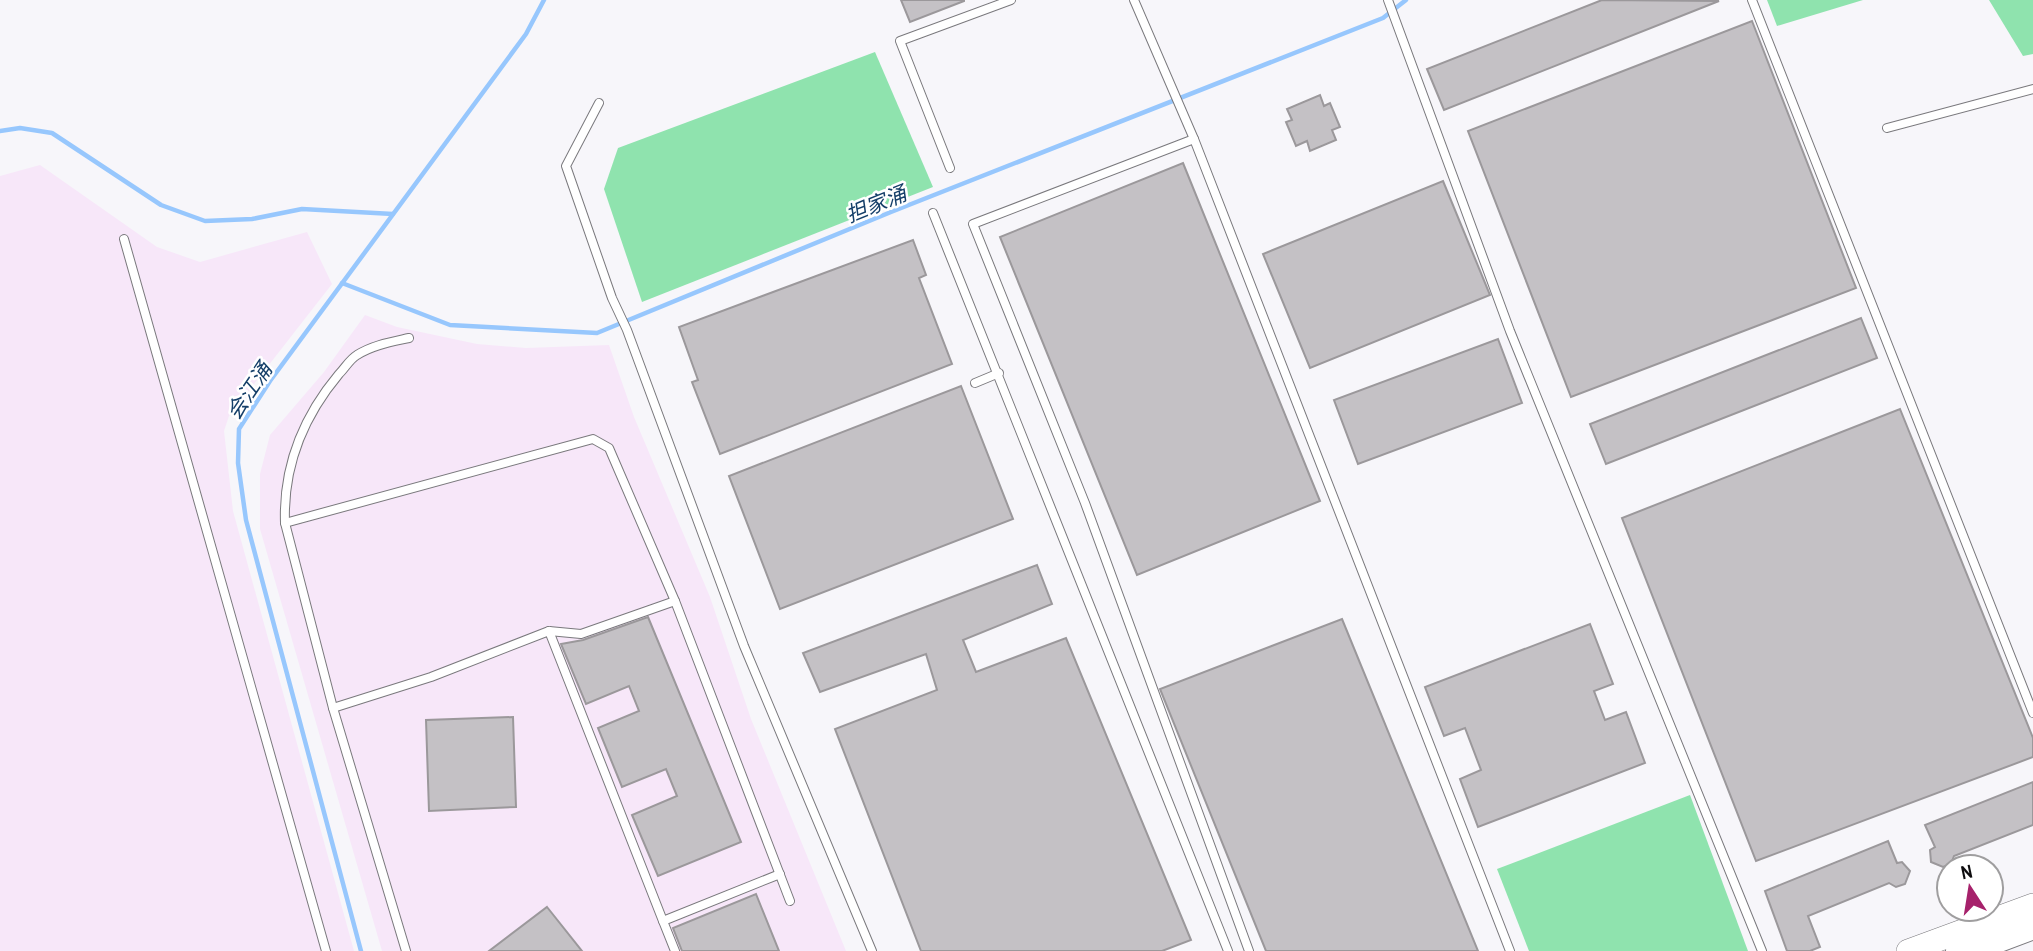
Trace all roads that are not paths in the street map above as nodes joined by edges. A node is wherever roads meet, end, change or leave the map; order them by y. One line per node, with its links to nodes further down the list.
1 (1012, 0): 9 (lane)
2 (1133, 0): 8 (lane)
3 (1752, 0): 19 (lane)
4 (1388, 1): 31 (lane)
5 (2033, 89): 7 (lane)
6 (599, 103): 27 (lane)
7 (1886, 128)
8 (1194, 139): 29 (lane); 30 (lane)
9 (950, 168)
10 (933, 213): 13 (lane)
11 (124, 239): 24 (lane)
12 (409, 338): 15 (lane)
13 (999, 373): 14 (lane); 28 (lane)
14 (975, 383)
15 (285, 523): 16 (lane); 18 (lane)
16 (675, 601): 17 (lane); 20 (lane)
17 (549, 631): 18 (lane); 23 (lane)
18 (333, 708): 25 (lane)
19 (2033, 713)
20 (780, 874): 21 (lane); 23 (lane)
21 (790, 901)
22 (2029, 912): 32 (main road); 33 (highway)
23 (663, 921): 26 (lane)
24 (326, 951)
25 (406, 951)
26 (675, 951)
27 (872, 951)
28 (1228, 951)
29 (1250, 951)
30 (1510, 951)
31 (1762, 951)
32 (1908, 951)
33 (1961, 951)

